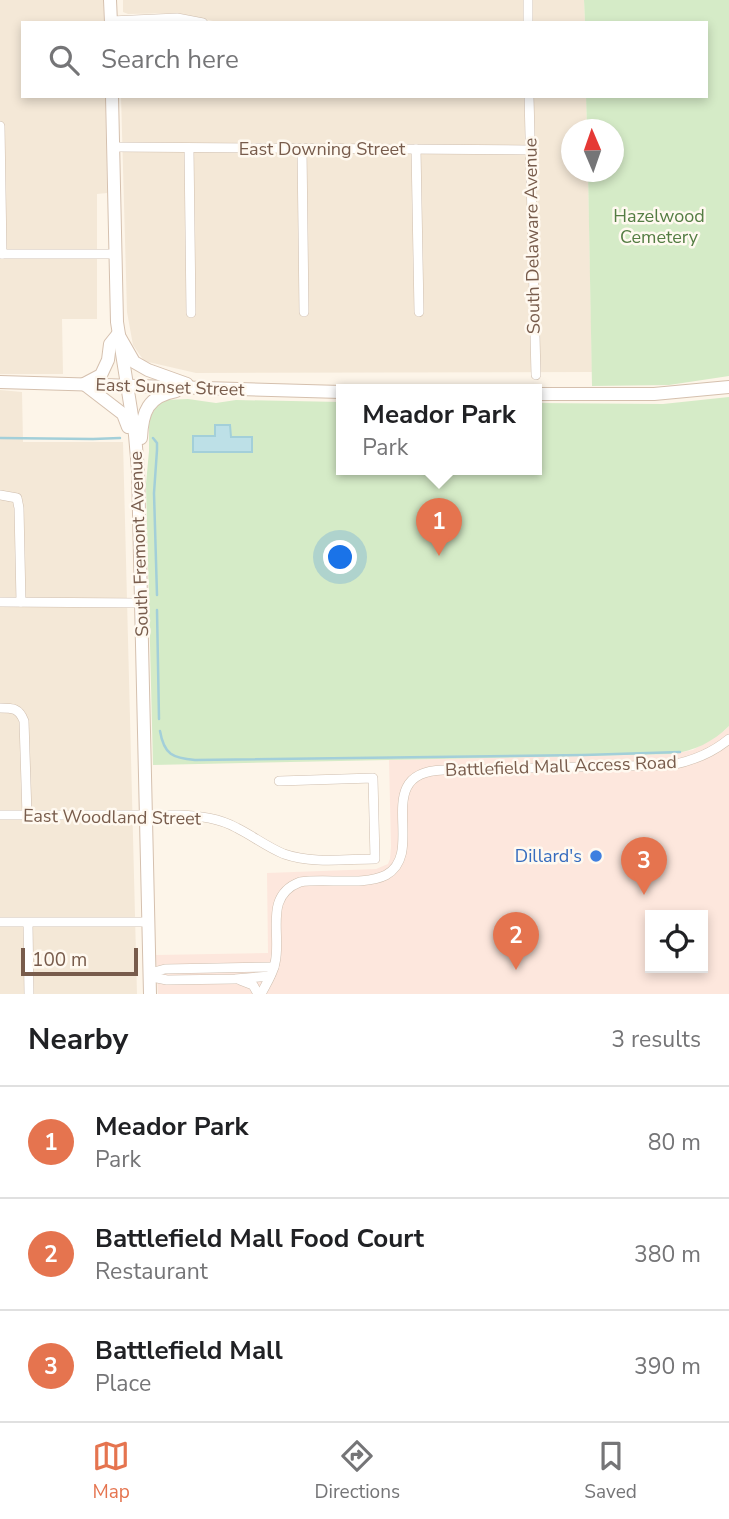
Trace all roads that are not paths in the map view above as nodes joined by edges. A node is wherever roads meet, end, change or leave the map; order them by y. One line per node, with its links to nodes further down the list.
1 (110, 0): 3 (main road)
2 (528, 0): 6 (street)
3 (111, 21)
4 (128, 21): 5 (street)
5 (193, 21)
6 (528, 21)
7 (113, 98): 10 (main road, South Fremont Avenue)
8 (529, 98): 14 (street, South Delaware Avenue)
9 (0, 126): 15 (street)
10 (114, 148): 11 (street, East Downing Street); 16 (main road, South Fremont Avenue)
11 (188, 148): 12 (street, East Downing Street); 19 (street)
12 (302, 149): 13 (street, East Downing Street); 17 (street)
13 (416, 149): 14 (street, East Downing Street); 18 (street)
14 (530, 150): 21 (street, South Delaware Avenue)
15 (1, 254): 16 (street)
16 (116, 254): 20 (main road, South Fremont Avenue)
17 (304, 312)
18 (419, 312)
19 (191, 313)
20 (118, 334): 23 (main road); 24 (main road, South Fremont Avenue); 26 (main road)
21 (536, 375)
22 (0, 382): 23 (main road, East Sunset Street)
23 (84, 384): 24 (main road, East Sunset Street); 29 (main road)
24 (127, 385): 26 (main road, East Sunset Street); 29 (main road, South Fremont Avenue)
25 (729, 387): 28 (main road)
26 (197, 388): 27 (main road, East Sunset Street); 29 (main road)
27 (336, 392)
28 (542, 394)
29 (138, 457): 33 (main road, South Fremont Avenue)
30 (0, 495): 32 (street)
31 (0, 602): 32 (street)
32 (21, 602): 33 (street)
33 (141, 603): 39 (main road, South Fremont Avenue)
34 (0, 708): 38 (street)
35 (729, 738): 43 (street, Battlefield Mall Access Road)
36 (279, 781): 39 (street, East Woodland Street)
37 (0, 815): 38 (street, East Woodland Street)
38 (27, 815): 39 (street, East Woodland Street)
39 (145, 816): 42 (main road, South Fremont Avenue)
40 (0, 922): 41 (street)
41 (28, 922): 42 (street); 46 (street)
42 (148, 922): 44 (main road, South Fremont Avenue)
43 (272, 971): 44 (street); 45 (street); 48 (street, Battlefield Mall Access Road)
44 (150, 974): 45 (street); 47 (main road, South Fremont Avenue)
45 (235, 979): 48 (street)
46 (29, 994)
47 (150, 994)
48 (260, 994)

